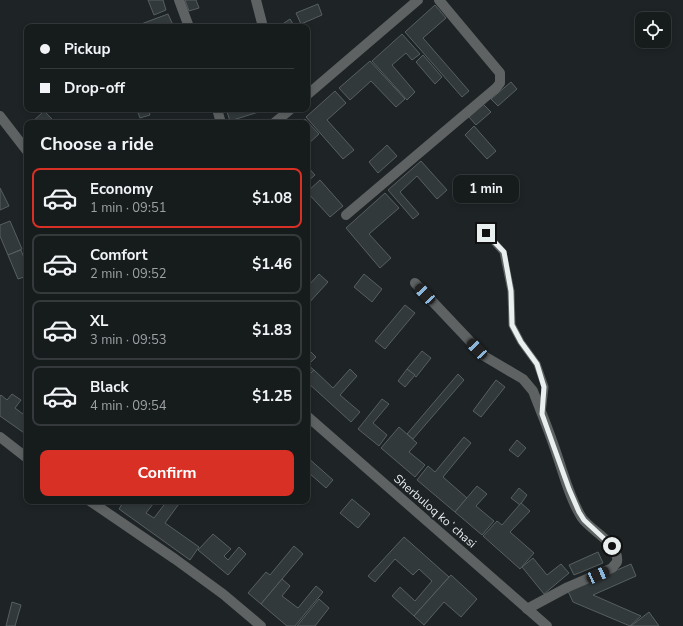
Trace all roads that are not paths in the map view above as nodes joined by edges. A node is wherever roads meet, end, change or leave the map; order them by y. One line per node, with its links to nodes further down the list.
1 (179, 0): 5 (street)
2 (256, 0): 6 (street)
3 (418, 0): 7 (street)
4 (439, 0): 12 (street)
5 (188, 24)
6 (263, 24)
7 (310, 92)
8 (287, 112): 10 (street)
9 (0, 116): 11 (street)
10 (277, 120)
11 (24, 147)
12 (346, 215)
13 (486, 233): 15 (lane)
14 (415, 283): 15 (street)
15 (542, 414): 20 (street)
16 (310, 419): 20 (street, Sherbuloq koʻchasi)
17 (0, 437): 18 (street)
18 (24, 456)
19 (94, 504): 21 (street)
20 (527, 609): 22 (street, Sherbuloq koʻchasi)
21 (261, 626)
22 (547, 626)

